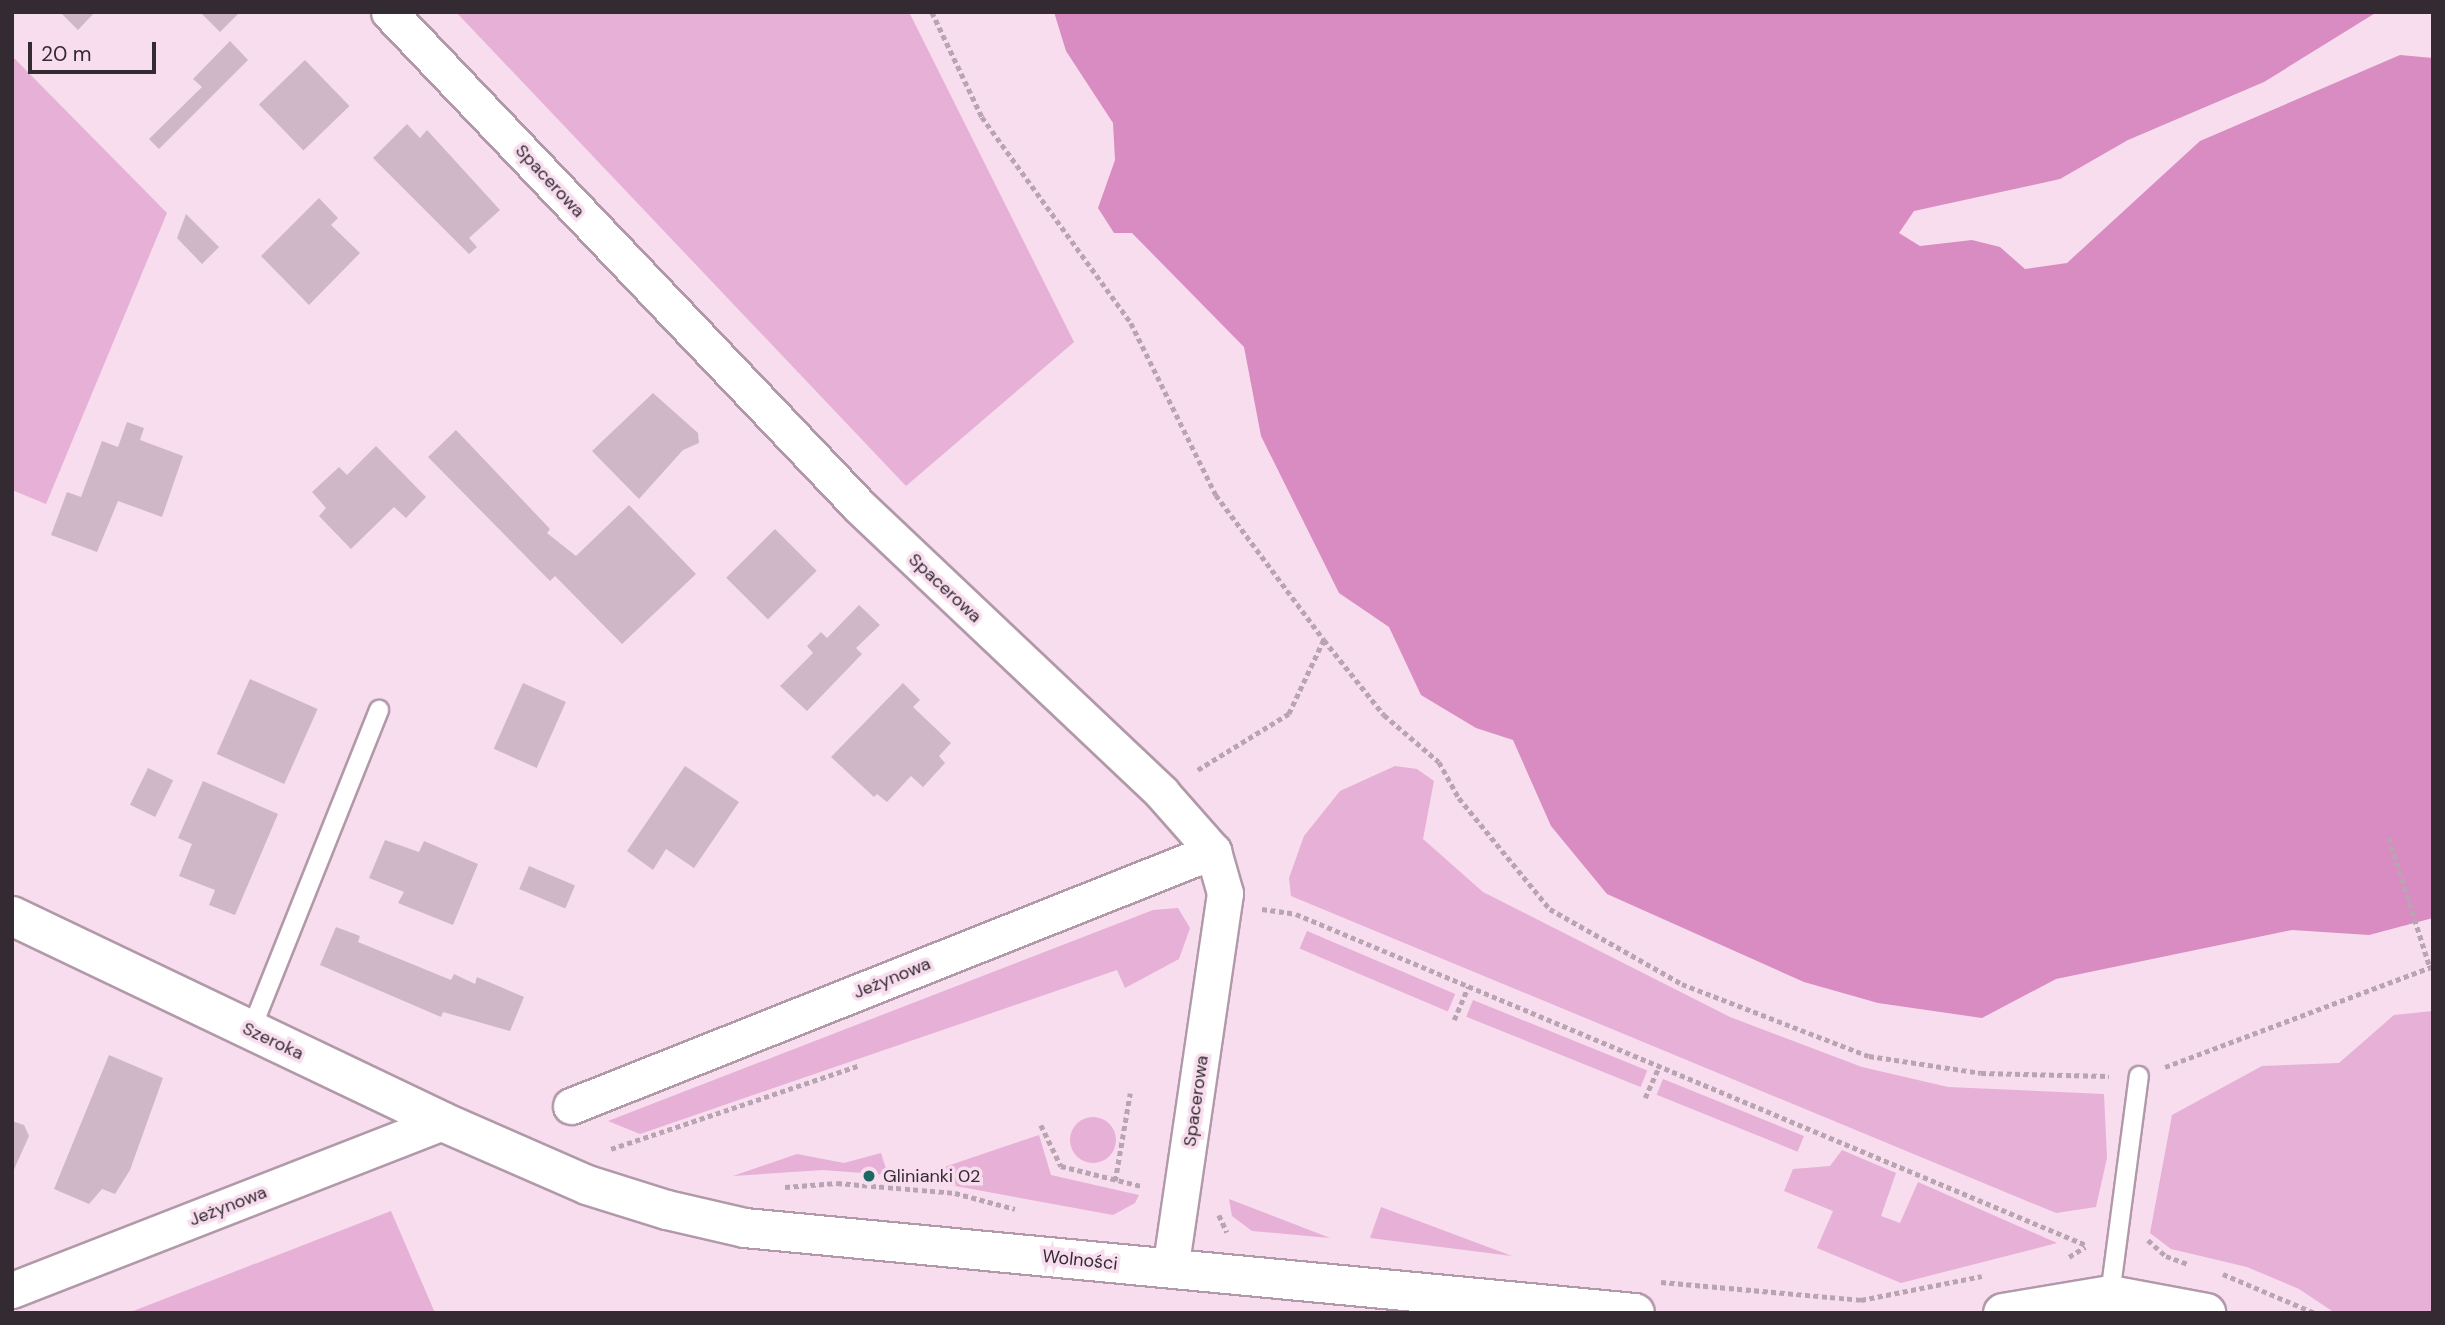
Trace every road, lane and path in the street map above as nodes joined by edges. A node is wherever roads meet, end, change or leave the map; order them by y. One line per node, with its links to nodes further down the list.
1 (389, 12): 5 (street, Spacerowa)
2 (932, 12): 3 (path)
3 (1324, 639): 5 (path); 16 (path)
4 (379, 710): 13 (lane)
5 (1161, 792): 7 (street, Spacerowa)
6 (2389, 838): 10 (path)
7 (1213, 851): 8 (street, Spacerowa); 19 (street, Jeżynowa)
8 (1225, 893): 11 (path); 35 (street, Spacerowa)
9 (12, 916): 13 (street, Szeroka)
10 (2431, 966): 16 (path)
11 (1468, 988): 12 (path); 15 (path)
12 (1454, 1020)
13 (251, 1030): 20 (street, Szeroka)
14 (858, 1066): 23 (path)
15 (1659, 1066): 18 (path); 33 (path)
16 (2140, 1076): 38 (lane)
17 (1130, 1093): 26 (path)
18 (1645, 1098)
19 (571, 1106)
20 (443, 1122): 25 (street, Szeroka); 37 (street, Jeżynowa)
21 (1041, 1125): 26 (path)
22 (597, 1146): 23 (path)
23 (607, 1150): 24 (path)
24 (620, 1155)
25 (536, 1162): 35 (street, Wolności)
26 (1115, 1181): 28 (path)
27 (779, 1188): 30 (path)
28 (1153, 1188)
29 (1218, 1209): 31 (path)
30 (1019, 1210)
31 (1235, 1237)
32 (2091, 1238): 33 (path)
33 (2087, 1245): 34 (path)
34 (2059, 1259)
35 (1170, 1268): 39 (street, Wolności)
36 (1985, 1275): 39 (path)
37 (12, 1290)
38 (2110, 1295): 40 (street); 41 (street)
39 (1641, 1297)
40 (2003, 1313)
41 (2206, 1313)

